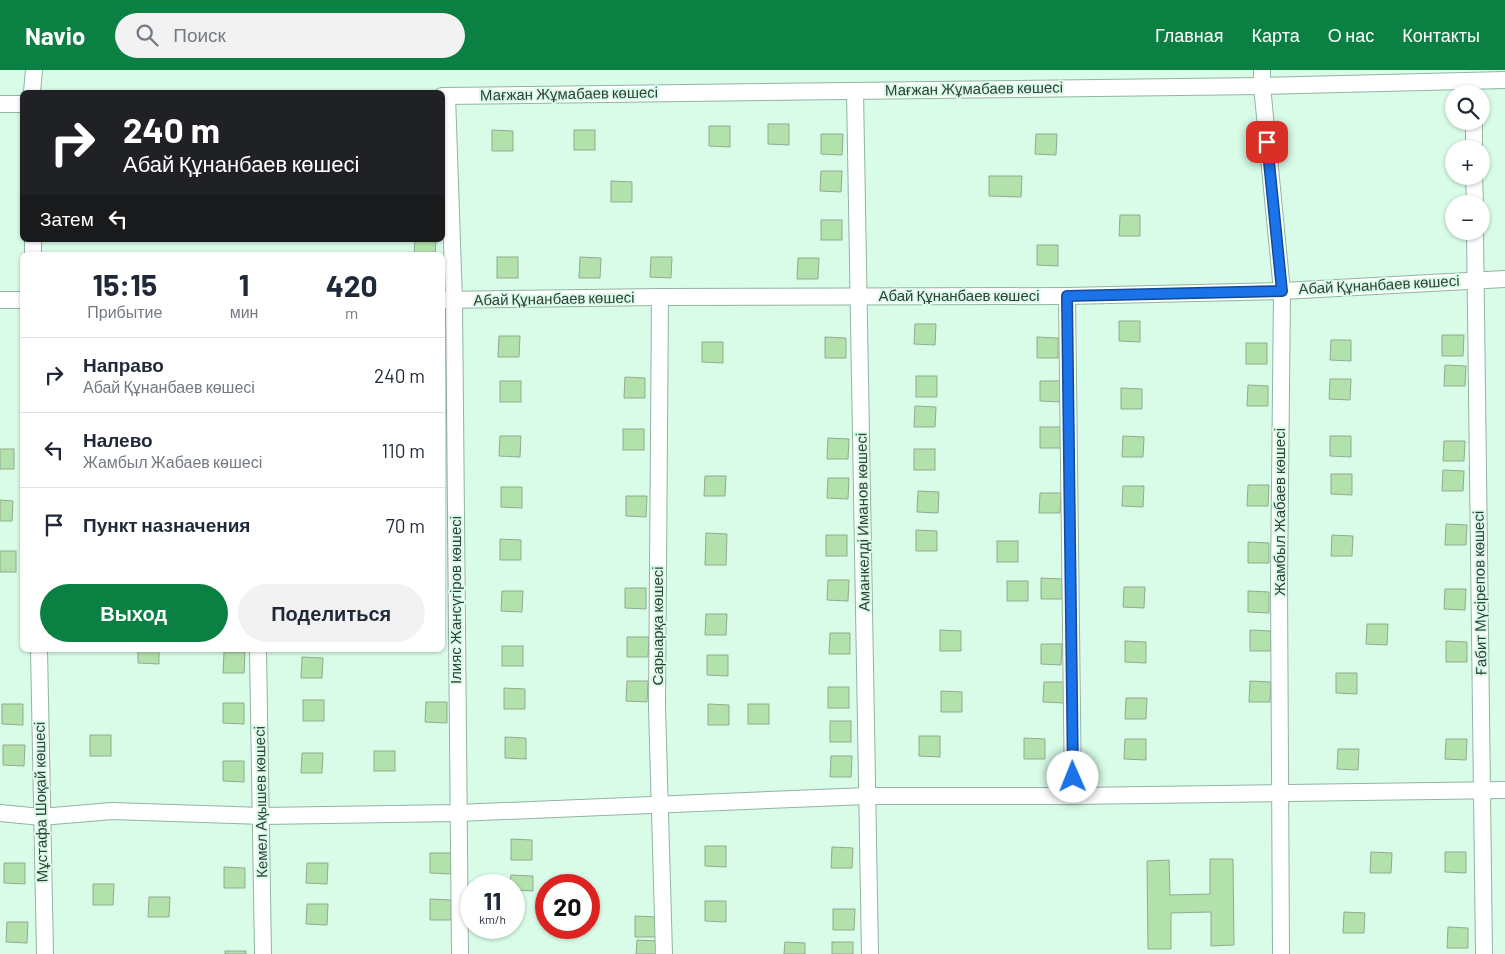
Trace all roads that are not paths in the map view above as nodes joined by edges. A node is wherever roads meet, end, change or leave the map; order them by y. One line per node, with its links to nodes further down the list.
1 (34, 70): 5 (street)
2 (1262, 78): 4 (street, Мағжан Жұмабаев көшесі); 6 (street, Мағжан Жұмабаев көшесі); 13 (street, Жамбыл Жабаев көшесі)
3 (1505, 80): 4 (street, Мағжан Жұмабаев көшесі)
4 (1473, 81)
5 (32, 90)
6 (855, 91): 7 (street, Мағжан Жұмабаев көшесі); 14 (street, Аманкелді Иманов көшесі)
7 (445, 96): 19 (street, Ілияс Жансүгіров көшесі)
8 (0, 104): 9 (street)
9 (20, 104)
10 (1475, 240): 12 (street, Ғабит Мүсірепов көшесі)
11 (1505, 279): 12 (street, Абай Құнанбаев көшесі)
12 (1476, 280): 13 (street, Абай Құнанбаев көшесі); 22 (street, Ғабит Мүсірепов көшесі)
13 (1282, 291): 15 (street, Абай Құнанбаев көшесі); 24 (street, Жамбыл Жабаев көшесі)
14 (859, 296): 15 (street, Абай Құнанбаев көшесі); 16 (street, Абай Құнанбаев көшесі); 25 (street, Аманкелді Иманов көшесі)
15 (1067, 296): 26 (street)
16 (660, 297): 19 (street, Абай Құнанбаев көшесі); 27 (street, Сарыарқа көшесі)
17 (0, 300): 18 (street)
18 (20, 300)
19 (448, 301): 29 (street, Ілияс Жансүгіров көшесі)
20 (39, 652): 31 (street, Мұстафа Шоқай көшесі)
21 (258, 652): 30 (street, Кемел Ақышев көшесі)
22 (1482, 790): 23 (street); 24 (street); 38 (street, Ғабит Мүсірепов көшесі)
23 (1505, 790)
24 (1280, 794): 26 (street); 37 (street, Жамбыл Жабаев көшесі)
25 (868, 796): 26 (street); 27 (street); 36 (street, Аманкелді Иманов көшесі)
26 (1073, 796)
27 (660, 804): 29 (street); 35 (street, Сарыарқа көшесі)
28 (0, 813): 31 (street)
29 (458, 813): 30 (street); 34 (street, Ілияс Жансүгіров көшесі)
30 (262, 816): 31 (street); 33 (street, Кемел Ақышев көшесі)
31 (41, 817): 32 (street, Мұстафа Шоқай көшесі)
32 (45, 954)
33 (263, 954)
34 (460, 954)
35 (664, 954)
36 (870, 954)
37 (1280, 954)
38 (1484, 954)

